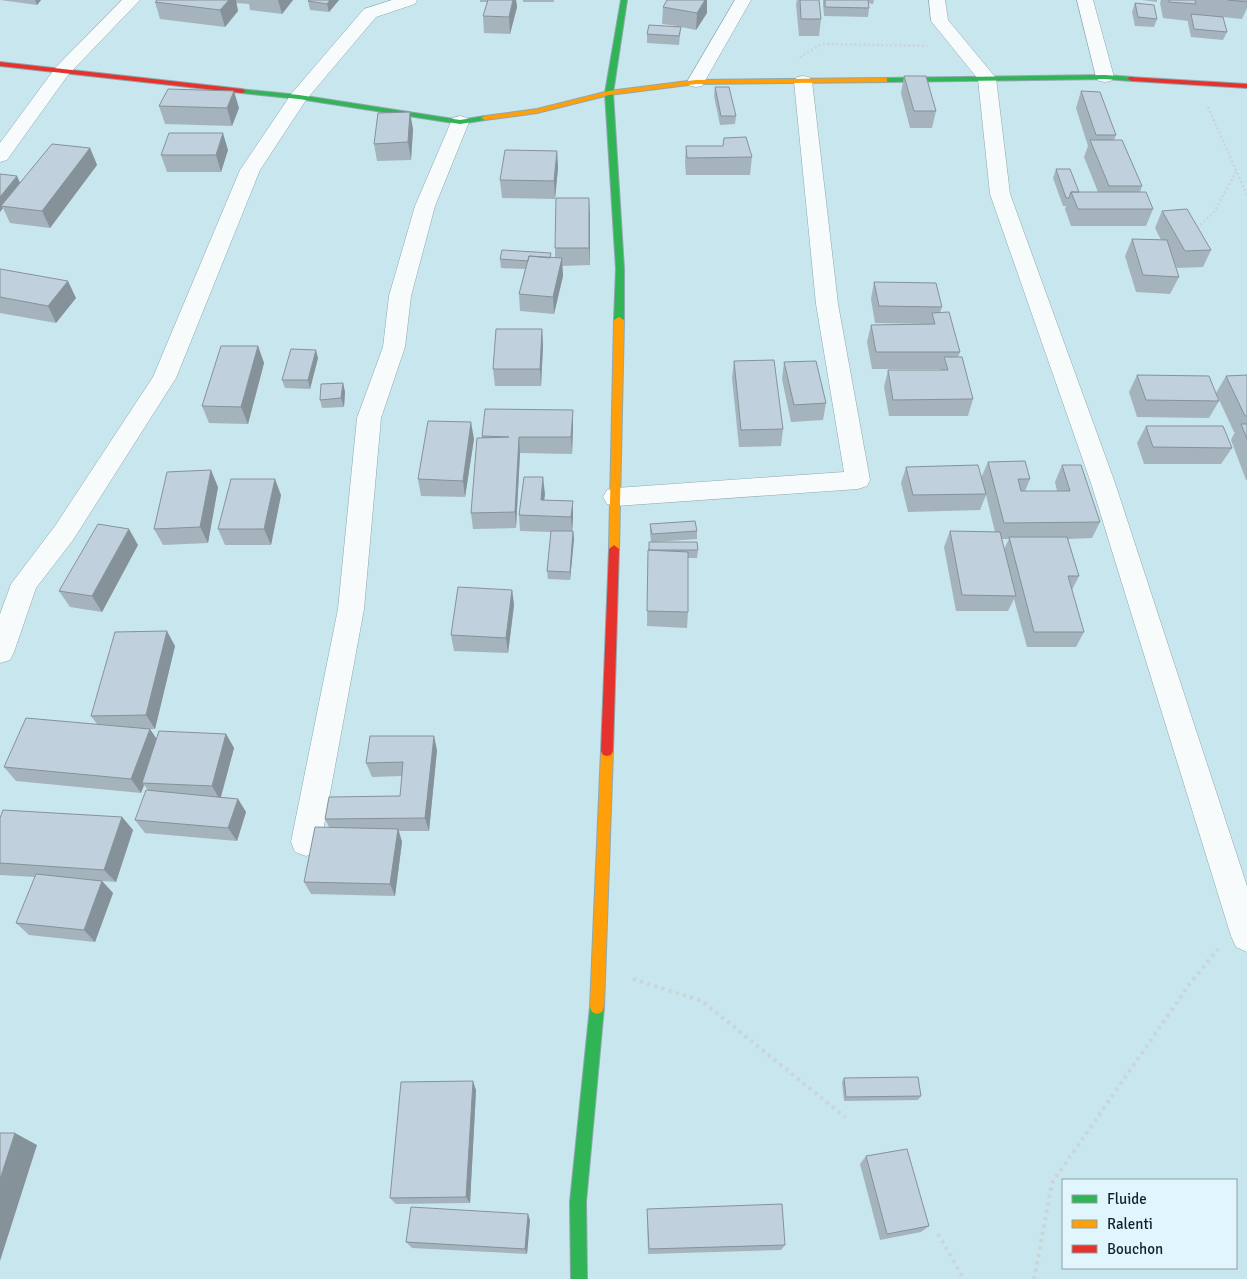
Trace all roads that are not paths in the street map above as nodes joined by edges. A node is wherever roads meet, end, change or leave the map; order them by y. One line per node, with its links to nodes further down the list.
1 (132, 0): 8 (street)
2 (409, 0): 15 (street)
3 (624, 0): 14 (street)
4 (743, 0): 12 (street)
5 (937, 0): 10 (street)
6 (1084, 0): 9 (street)
7 (0, 64): 8 (street)
8 (62, 71): 15 (street); 17 (street)
9 (1105, 77): 10 (street); 13 (street)
10 (986, 78): 11 (street); 22 (street)
11 (803, 81): 12 (street); 18 (street)
12 (696, 82): 14 (street)
13 (1247, 86)
14 (609, 93): 16 (street); 18 (street)
15 (300, 97): 16 (street); 19 (street)
16 (460, 122): 21 (street)
17 (0, 156)
18 (616, 497): 23 (street)
19 (12, 586): 20 (street)
20 (0, 652)
21 (306, 842)
22 (1245, 929)
23 (579, 1279)

